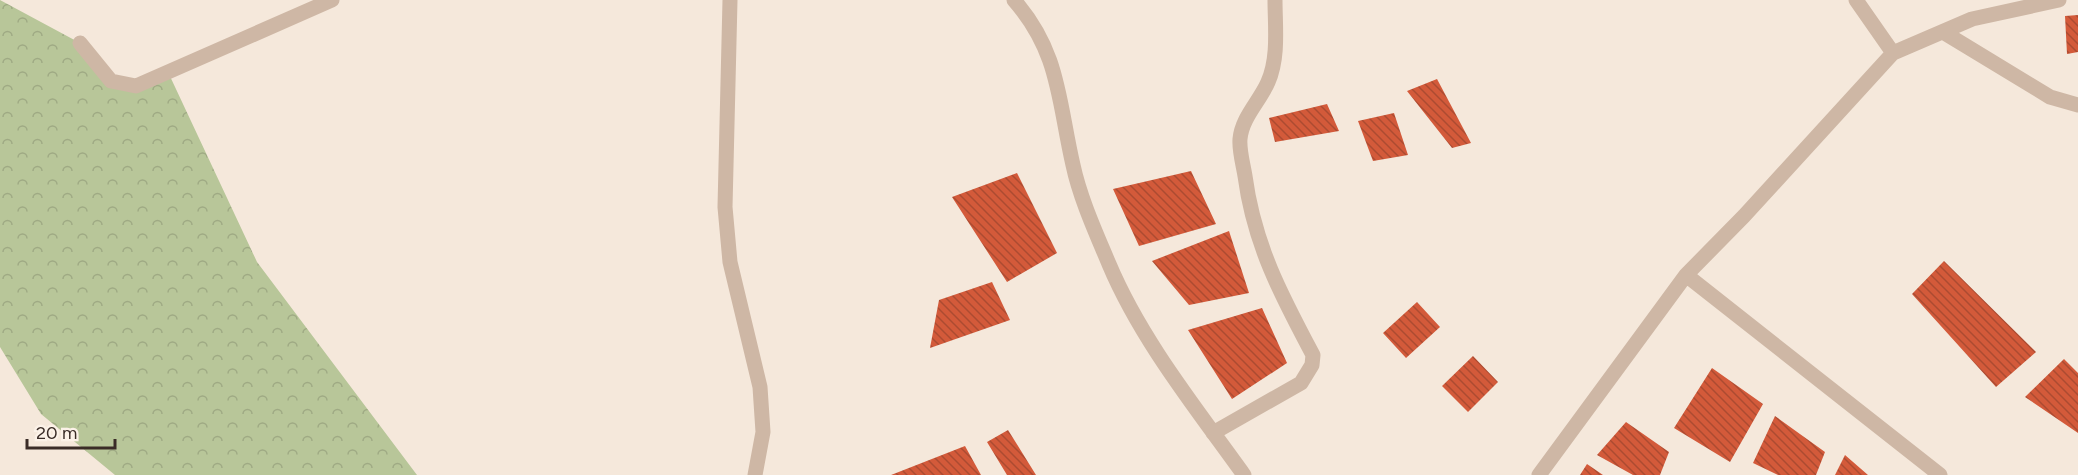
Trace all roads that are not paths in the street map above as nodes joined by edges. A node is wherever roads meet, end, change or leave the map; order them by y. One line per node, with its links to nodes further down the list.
1 (332, 0): 8 (street)
2 (730, 0): 13 (street)
3 (1014, 0): 12 (street)
4 (1275, 0): 12 (street)
5 (1856, 0): 9 (street)
6 (2058, 0): 7 (street)
7 (1943, 32): 9 (street); 10 (street)
8 (80, 43)
9 (1893, 53): 11 (street)
10 (2078, 105)
11 (1686, 275): 15 (street); 16 (street)
12 (1214, 433): 14 (street)
13 (755, 475)
14 (1244, 475)
15 (1539, 475)
16 (1940, 475)

